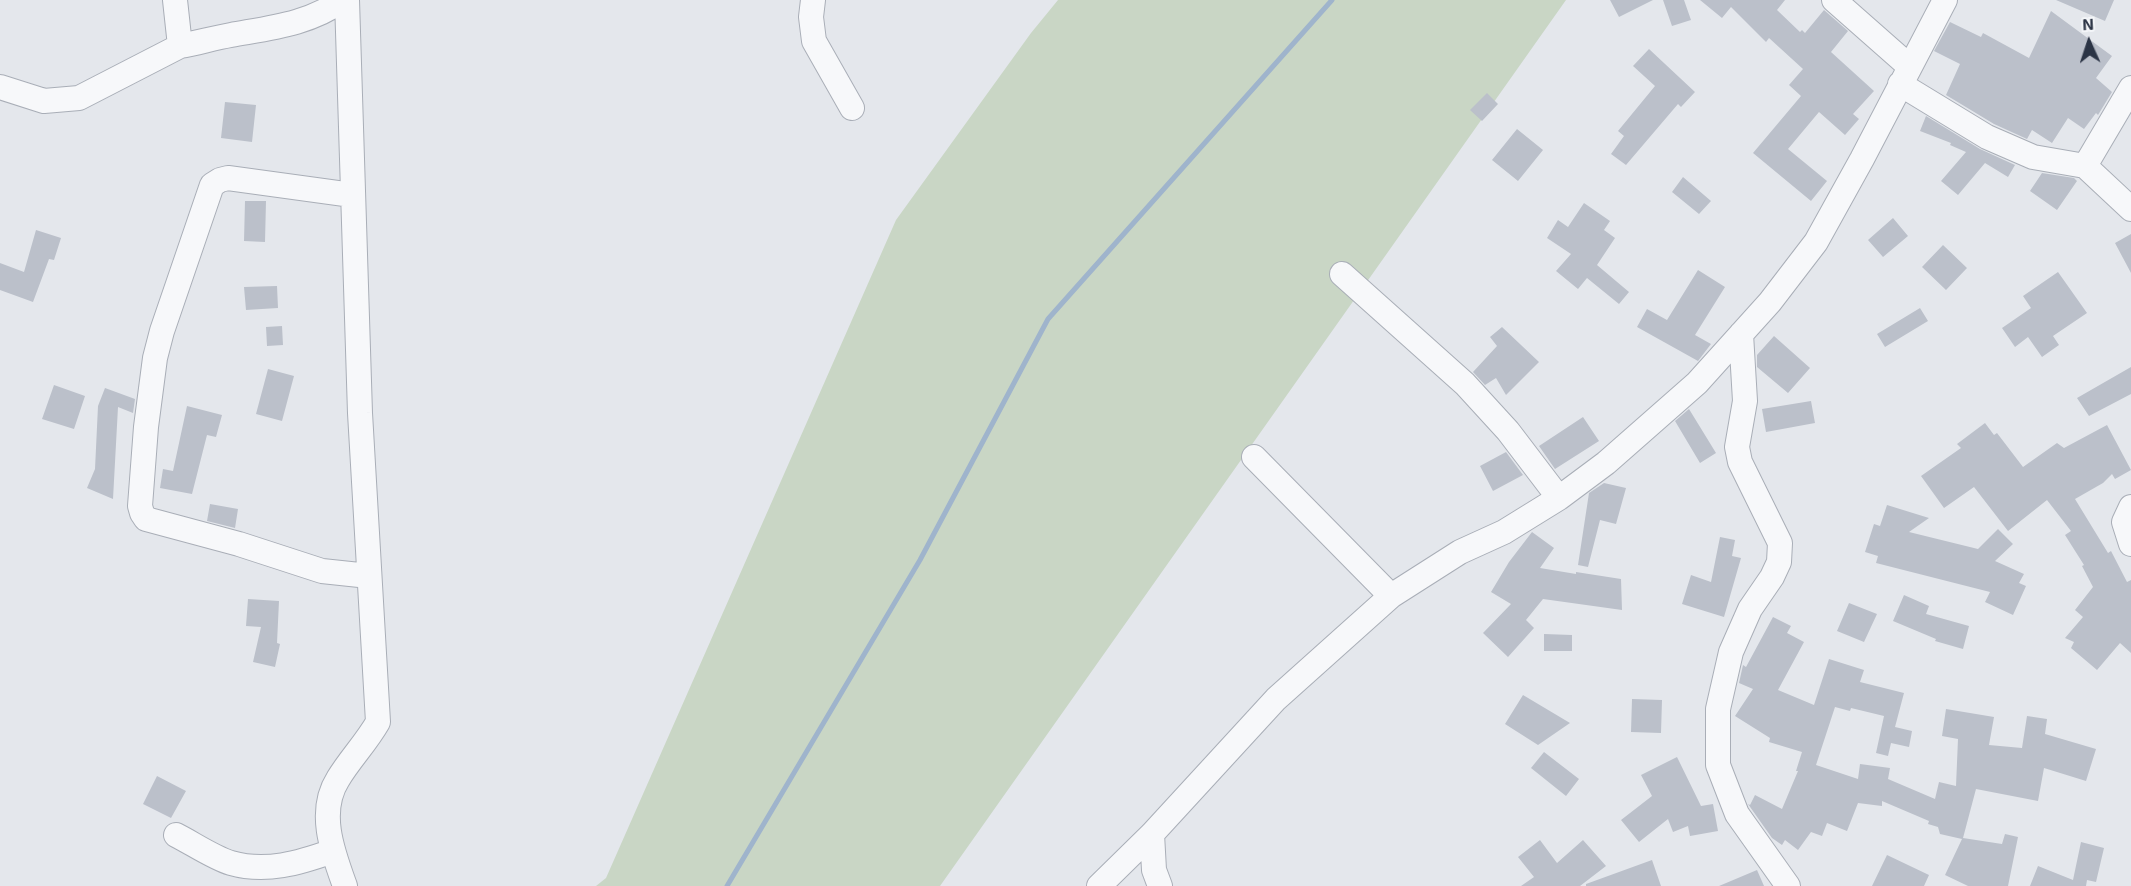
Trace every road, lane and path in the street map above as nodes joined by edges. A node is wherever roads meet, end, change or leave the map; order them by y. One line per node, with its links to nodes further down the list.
1 (175, 0): 6 (street)
2 (344, 0): 6 (street); 12 (street)
3 (813, 0): 10 (street)
4 (1834, 0): 7 (street)
5 (1945, 0): 7 (street)
6 (180, 46): 8 (street)
7 (1905, 75): 11 (street); 15 (street)
8 (0, 87)
9 (2131, 88): 11 (street)
10 (852, 108)
11 (2085, 166): 13 (street)
12 (352, 195): 20 (street); 20 (street)
13 (2131, 209)
14 (1342, 274): 17 (street)
15 (1741, 334): 17 (street); 28 (street)
16 (1254, 457): 21 (street)
17 (1559, 498): 21 (street)
18 (2131, 507): 19 (street)
19 (2131, 544)
20 (369, 576): 24 (street)
21 (1391, 596): 22 (street)
22 (1152, 834): 26 (street); 27 (street)
23 (176, 835): 24 (street)
24 (333, 851): 25 (street)
25 (345, 886)
26 (1099, 886)
27 (1160, 886)
28 (1788, 886)

